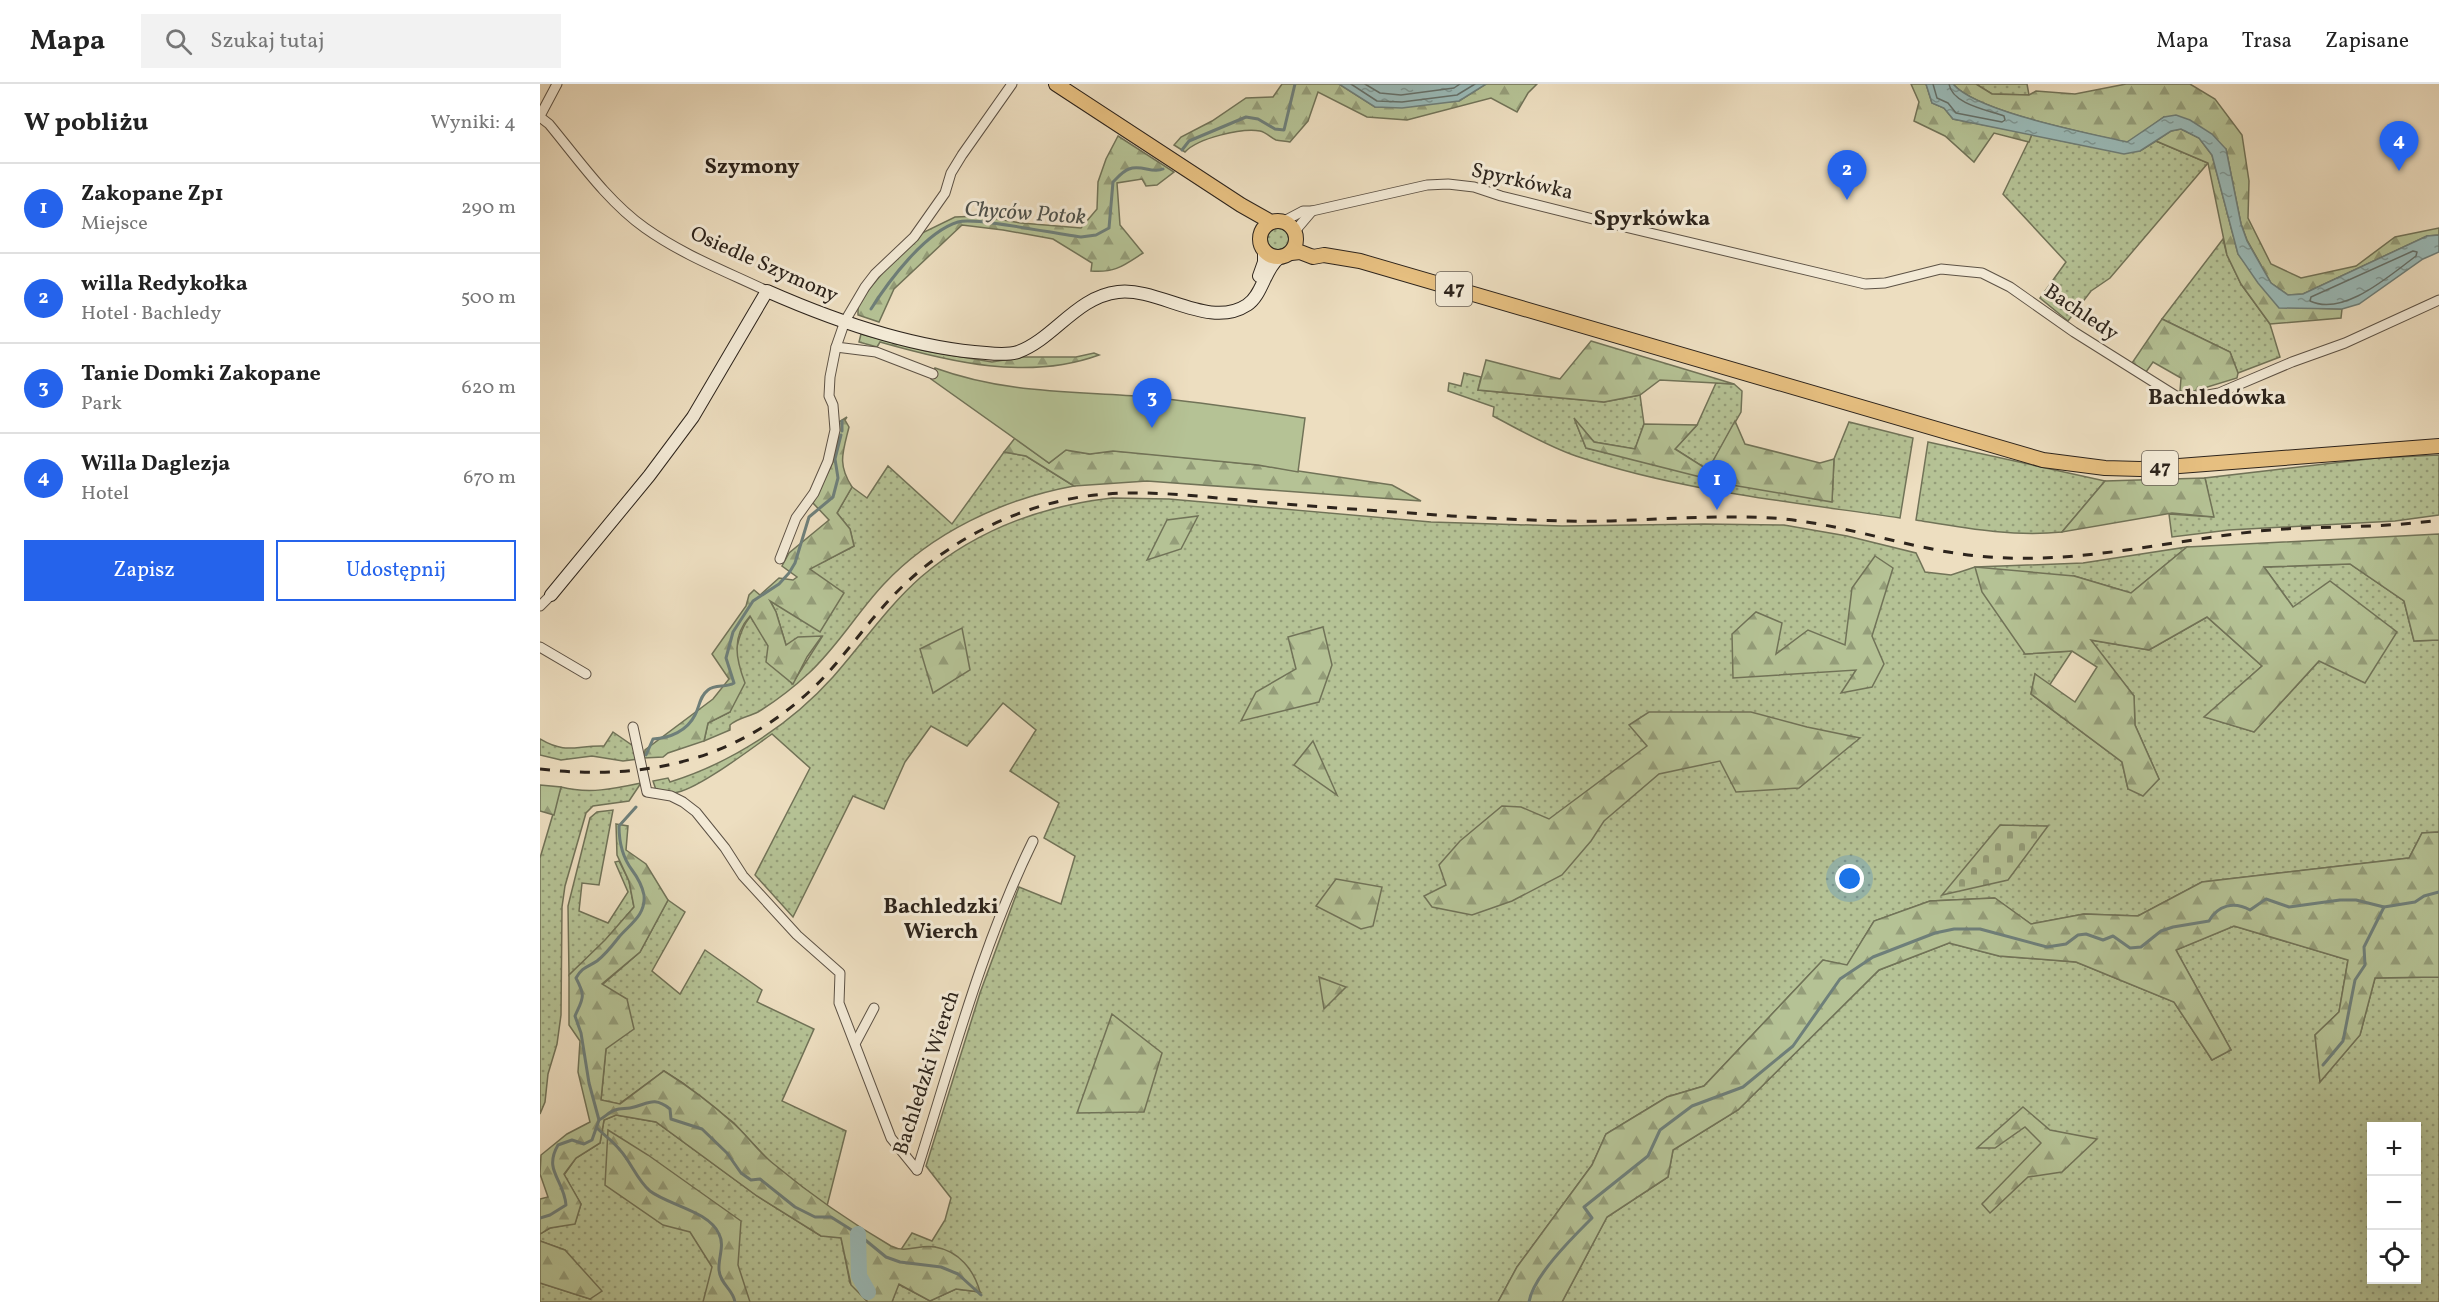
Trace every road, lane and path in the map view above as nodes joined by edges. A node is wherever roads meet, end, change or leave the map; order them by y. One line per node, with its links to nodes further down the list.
1 (557, 84): 4 (street)
2 (1012, 84): 15 (street)
3 (1056, 84): 6 (main road, 47)
4 (540, 117): 13 (street, Osiedle Szymony)
5 (1312, 212): 6 (street, Spyrkówka); 7 (street); 8 (street, Spyrkówka)
6 (1272, 225): 7 (main road, 47); 9 (main road, 47)
7 (1296, 235): 10 (main road); 11 (main road, 47)
8 (1723, 249): 14 (street, Bachledy)
9 (1264, 252): 10 (main road, 47); 12 (street)
10 (1285, 255): 11 (main road, 47); 12 (street, Osiedle Szymony)
11 (1324, 255): 18 (main road, 47)
12 (1261, 283): 15 (street, Osiedle Szymony)
13 (767, 291): 15 (street, Osiedle Szymony); 20 (street)
14 (2439, 300)
15 (845, 321): 16 (street)
16 (836, 347): 17 (street); 19 (street)
17 (933, 374)
18 (2439, 446)
19 (780, 559)
20 (551, 595): 21 (street)
21 (540, 606)
22 (540, 647): 23 (street)
23 (586, 674)
24 (633, 727): 27 (street, Bachledzki Wierch)
25 (1033, 841): 27 (street, Bachledzki Wierch)
26 (874, 1008): 27 (street)
27 (856, 1042)

